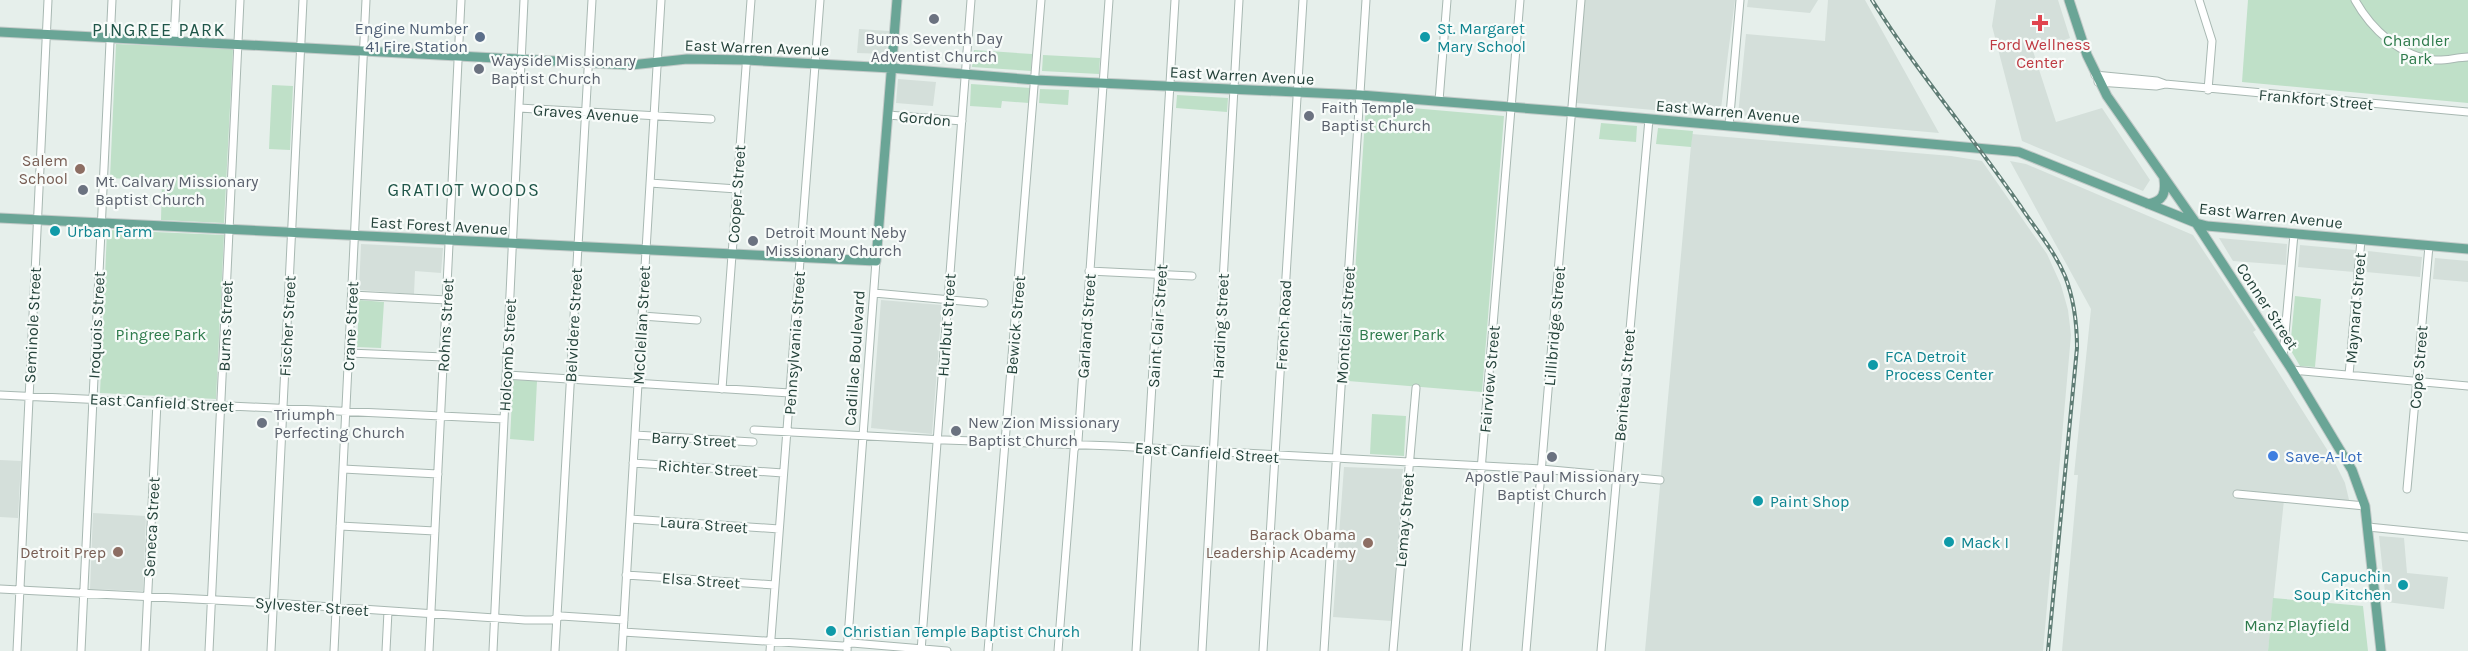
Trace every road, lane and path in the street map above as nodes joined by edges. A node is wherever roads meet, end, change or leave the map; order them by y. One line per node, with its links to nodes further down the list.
1 (48, 0): 29 (street, Seminole Street)
2 (112, 0): 30 (street, Iroquois Street)
3 (176, 0): 31 (street)
4 (240, 0): 32 (street, Burns Street)
5 (303, 0): 33 (street, Fischer Street)
6 (366, 0): 34 (street, Crane Street)
7 (461, 0): 35 (street, Rohns Street)
8 (524, 0): 37 (street, Holcomb Street)
9 (592, 0): 39 (street, Belvidere Street)
10 (661, 0): 40 (street, McClellan Street)
11 (751, 0): 38 (street, Cooper Street)
12 (820, 0): 41 (street, Pennsylvania Street)
13 (897, 0): 42 (main road, Cadillac Boulevard)
14 (971, 0): 43 (street, Hurlbut Street)
15 (1041, 0): 45 (street, Bewick Street)
16 (1109, 0): 46 (street, Garland Street)
17 (1175, 0): 47 (street, Saint Clair Street)
18 (1239, 0): 48 (street, Harding Street)
19 (1303, 0): 50 (street, French Road)
20 (1366, 0): 51 (street, Montclair Street)
21 (1447, 0): 52 (street)
22 (1520, 0): 53 (street, Fairview Street)
23 (1581, 0): 56 (street, Lillibridge Street)
24 (1740, 0): 63 (street)
25 (2069, 0): 44 (main road, Conner Street)
26 (2199, 0): 49 (street)
27 (2355, 0): 36 (street)
28 (0, 32): 29 (main road, East Warren Avenue)
29 (46, 34): 30 (main road, East Warren Avenue); 69 (street, Seminole Street)
30 (111, 37): 31 (main road, East Warren Avenue); 70 (street, Iroquois Street)
31 (174, 40): 32 (main road, East Warren Avenue)
32 (238, 44): 33 (main road, East Warren Avenue); 72 (street, Burns Street)
33 (301, 47): 34 (main road, East Warren Avenue); 73 (street, Fischer Street)
34 (364, 50): 35 (main road, East Warren Avenue); 75 (street, Crane Street)
35 (459, 54): 37 (main road, East Warren Avenue); 76 (street, Rohns Street)
36 (2468, 57)
37 (521, 58): 39 (main road, East Warren Avenue); 54 (street, Holcomb Street)
38 (746, 60): 40 (main road, East Warren Avenue); 41 (main road, East Warren Avenue); 66 (street, Cooper Street)
39 (589, 62): 40 (main road, East Warren Avenue); 55 (street, Belvidere Street)
40 (657, 62): 59 (street, McClellan Street)
41 (815, 63): 42 (main road, East Warren Avenue); 84 (street, Pennsylvania Street)
42 (891, 68): 43 (main road, East Warren Avenue); 58 (main road, Cadillac Boulevard)
43 (965, 75): 45 (main road, East Warren Avenue); 62 (street, Hurlbut Street)
44 (2097, 78): 49 (street, Frankfort Street); 64 (main road, Conner Street)
45 (1035, 80): 46 (main road, East Warren Avenue); 124 (street, Bewick Street)
46 (1103, 83): 47 (main road, East Warren Avenue); 86 (street, Garland Street)
47 (1170, 86): 48 (main road, East Warren Avenue); 87 (street, Saint Clair Street)
48 (1234, 89): 50 (main road, East Warren Avenue); 127 (street, Harding Street)
49 (2208, 90): 57 (street, Frankfort Street)
50 (1297, 92): 51 (main road, East Warren Avenue); 128 (street, French Road)
51 (1360, 96): 52 (main road, East Warren Avenue); 129 (street, Montclair Street)
52 (1439, 102): 53 (main road, East Warren Avenue)
53 (1512, 107): 56 (main road, East Warren Avenue); 132 (street, Fairview Street)
54 (519, 108): 55 (street, Graves Avenue); 78 (street, Holcomb Street)
55 (585, 112): 59 (street, Graves Avenue); 79 (street, Belvidere Street)
56 (1572, 112): 61 (main road, East Warren Avenue); 134 (street, Lillibridge Street)
57 (2468, 112)
58 (888, 115): 62 (street, Gordon); 85 (main road, Cadillac Boulevard)
59 (654, 117): 60 (street, Graves Avenue); 65 (street, McClellan Street)
60 (711, 119)
61 (1649, 119): 63 (main road, East Warren Avenue); 137 (street, Beniteau Street)
62 (962, 121): 91 (street, Hurlbut Street)
63 (1729, 126): 67 (main road, East Warren Avenue)
64 (2164, 177): 67 (main road); 71 (main road, Conner Street)
65 (650, 183): 66 (street); 81 (street, McClellan Street)
66 (737, 189): 83 (street, Cooper Street)
67 (2148, 204): 71 (main road, East Warren Avenue)
68 (0, 218): 69 (main road, East Forest Avenue)
69 (38, 220): 70 (main road, East Forest Avenue); 110 (street, Seminole Street)
70 (101, 223): 72 (main road, East Forest Avenue); 111 (street, Iroquois Street)
71 (2196, 223): 74 (main road, East Warren Avenue); 97 (main road, Conner Street)
72 (229, 229): 73 (main road, East Forest Avenue); 113 (street, Burns Street)
73 (292, 233): 75 (main road, East Forest Avenue); 114 (street, Fischer Street)
74 (2294, 234): 77 (main road, East Warren Avenue); 97 (street)
75 (355, 235): 76 (main road, East Forest Avenue); 90 (street, Crane Street)
76 (449, 240): 78 (main road, East Forest Avenue); 92 (street, Rohns Street)
77 (2361, 240): 80 (main road, East Warren Avenue); 101 (street, Maynard Street)
78 (513, 243): 79 (main road, East Forest Avenue); 100 (street, Holcomb Street)
79 (577, 246): 81 (main road, East Forest Avenue); 102 (street, Belvidere Street)
80 (2429, 246): 82 (main road, East Warren Avenue); 103 (street, Cope Street)
81 (646, 249): 83 (main road, East Forest Avenue); 94 (street, McClellan Street)
82 (2468, 249)
83 (732, 254): 84 (main road, East Forest Avenue); 107 (street, Cooper Street)
84 (800, 257): 85 (main road, East Forest Avenue); 108 (street, Pennsylvania Street)
85 (876, 261): 89 (street, Cadillac Boulevard)
86 (1089, 271): 87 (street); 125 (street, Garland Street)
87 (1160, 274): 88 (street); 126 (street, Saint Clair Street)
88 (1192, 276)
89 (874, 293): 91 (street); 121 (street, Cadillac Boulevard)
90 (352, 295): 92 (street); 96 (street, Crane Street)
91 (948, 299): 93 (street); 122 (street, Hurlbut Street)
92 (447, 300): 98 (street, Rohns Street)
93 (984, 303)
94 (642, 316): 95 (street); 104 (street, McClellan Street)
95 (697, 320)
96 (349, 352): 98 (street); 115 (street, Crane Street)
97 (2283, 356): 99 (main road, Conner Street)
98 (444, 357): 116 (street, Rohns Street)
99 (2292, 370): 101 (street); 141 (main road, Conner Street)
100 (506, 375): 102 (street); 117 (street, Holcomb Street)
101 (2349, 375): 103 (street)
102 (570, 379): 104 (street); 160 (street, Belvidere Street)
103 (2416, 382): 105 (street); 139 (street, Cope Street)
104 (638, 383): 107 (street); 120 (street, McClellan Street)
105 (2468, 386)
106 (1416, 388): 130 (street, Lemay Street)
107 (722, 389): 108 (street)
108 (790, 393): 119 (street, Pennsylvania Street)
109 (0, 395): 110 (street, East Canfield Street)
110 (29, 396): 111 (street, East Canfield Street); 151 (street, Seminole Street)
111 (93, 399): 112 (street, East Canfield Street); 152 (street, Iroquois Street)
112 (157, 402): 113 (street, East Canfield Street); 153 (street, Seneca Street)
113 (222, 405): 114 (street, East Canfield Street); 154 (street, Burns Street)
114 (283, 408): 115 (street, East Canfield Street); 155 (street, Fischer Street)
115 (346, 411): 116 (street, East Canfield Street); 133 (street, Crane Street)
116 (441, 416): 117 (street, East Canfield Street); 136 (street, Rohns Street)
117 (504, 419): 159 (street, Holcomb Street)
118 (754, 430): 119 (street, East Canfield Street)
119 (787, 432): 121 (street, East Canfield Street); 135 (street, Pennsylvania Street)
120 (635, 435): 123 (street, Barry Street); 131 (street, McClellan Street)
121 (863, 435): 122 (street, East Canfield Street); 164 (street, Cadillac Boulevard)
122 (937, 440): 124 (street, East Canfield Street); 165 (street, Hurlbut Street)
123 (753, 442)
124 (1005, 443): 125 (street, East Canfield Street); 179 (street, Bewick Street)
125 (1076, 445): 126 (street, East Canfield Street); 180 (street, Garland Street)
126 (1149, 448): 127 (street, East Canfield Street); 181 (street, Saint Clair Street)
127 (1213, 453): 128 (street, East Canfield Street); 182 (street, Harding Street)
128 (1275, 456): 129 (street, East Canfield Street); 183 (street, French Road)
129 (1336, 459): 130 (street, East Canfield Street); 184 (street, Montclair Street)
130 (1408, 463): 132 (street, East Canfield Street); 185 (street, Lemay Street)
131 (633, 464): 135 (street, Richter Street); 142 (street, McClellan Street)
132 (1482, 467): 134 (street, East Canfield Street); 186 (street, Fairview Street)
133 (343, 469): 136 (street); 143 (street, Crane Street)
134 (1542, 470): 137 (street, East Canfield Street); 187 (street, Lillibridge Street)
135 (783, 473): 145 (street, Pennsylvania Street)
136 (438, 474): 146 (street, Rohns Street)
137 (1616, 475): 138 (street, East Canfield Street); 188 (street, Beniteau Street)
138 (1660, 480)
139 (2407, 489)
140 (2237, 494): 141 (street)
141 (2365, 506): 144 (main road, Conner Street)
142 (630, 519): 145 (street, Laura Street); 148 (street, McClellan Street)
143 (340, 526): 146 (street); 156 (street, Crane Street)
144 (2368, 528): 147 (street); 189 (main road, Conner Street)
145 (779, 530): 149 (street, Pennsylvania Street)
146 (435, 531): 158 (street, Rohns Street)
147 (2468, 537)
148 (626, 575): 149 (street, Elsa Street); 161 (street, McClellan Street)
149 (775, 585): 163 (street, Pennsylvania Street)
150 (0, 589): 151 (street, Sylvester Street)
151 (20, 590): 152 (street, Sylvester Street); 166 (street, Seminole Street)
152 (83, 594): 153 (street, Sylvester Street); 167 (street, Iroquois Street)
153 (147, 597): 154 (street, Sylvester Street); 168 (street, Seneca Street)
154 (211, 600): 155 (street, Sylvester Street); 169 (street, Burns Street)
155 (273, 603): 156 (street, Sylvester Street); 170 (street, Fischer Street)
156 (336, 607): 157 (street, Sylvester Street); 171 (street, Crane Street)
157 (388, 611): 158 (street, Sylvester Street); 172 (street)
158 (431, 614): 159 (street, Sylvester Street); 173 (street, Rohns Street)
159 (495, 618): 160 (street, Sylvester Street); 174 (street, Holcomb Street)
160 (556, 618): 161 (street, Sylvester Street); 175 (street, Belvidere Street)
161 (624, 620): 162 (street, McClellan Street)
162 (623, 632): 163 (street); 176 (street, McClellan Street)
163 (770, 642): 164 (street); 177 (street, Pennsylvania Street)
164 (847, 648): 165 (street)
165 (921, 650): 178 (street)
166 (17, 651)
167 (81, 651)
168 (145, 651)
169 (209, 651)
170 (271, 651)
171 (334, 651)
172 (386, 651)
173 (429, 651)
174 (493, 651)
175 (555, 651)
176 (622, 651)
177 (770, 651)
178 (947, 651)
179 (988, 651)
180 (1058, 651)
181 (1136, 651)
182 (1202, 651)
183 (1263, 651)
184 (1324, 651)
185 (1393, 651)
186 (1466, 651)
187 (1526, 651)
188 (1601, 651)
189 (2381, 651)

